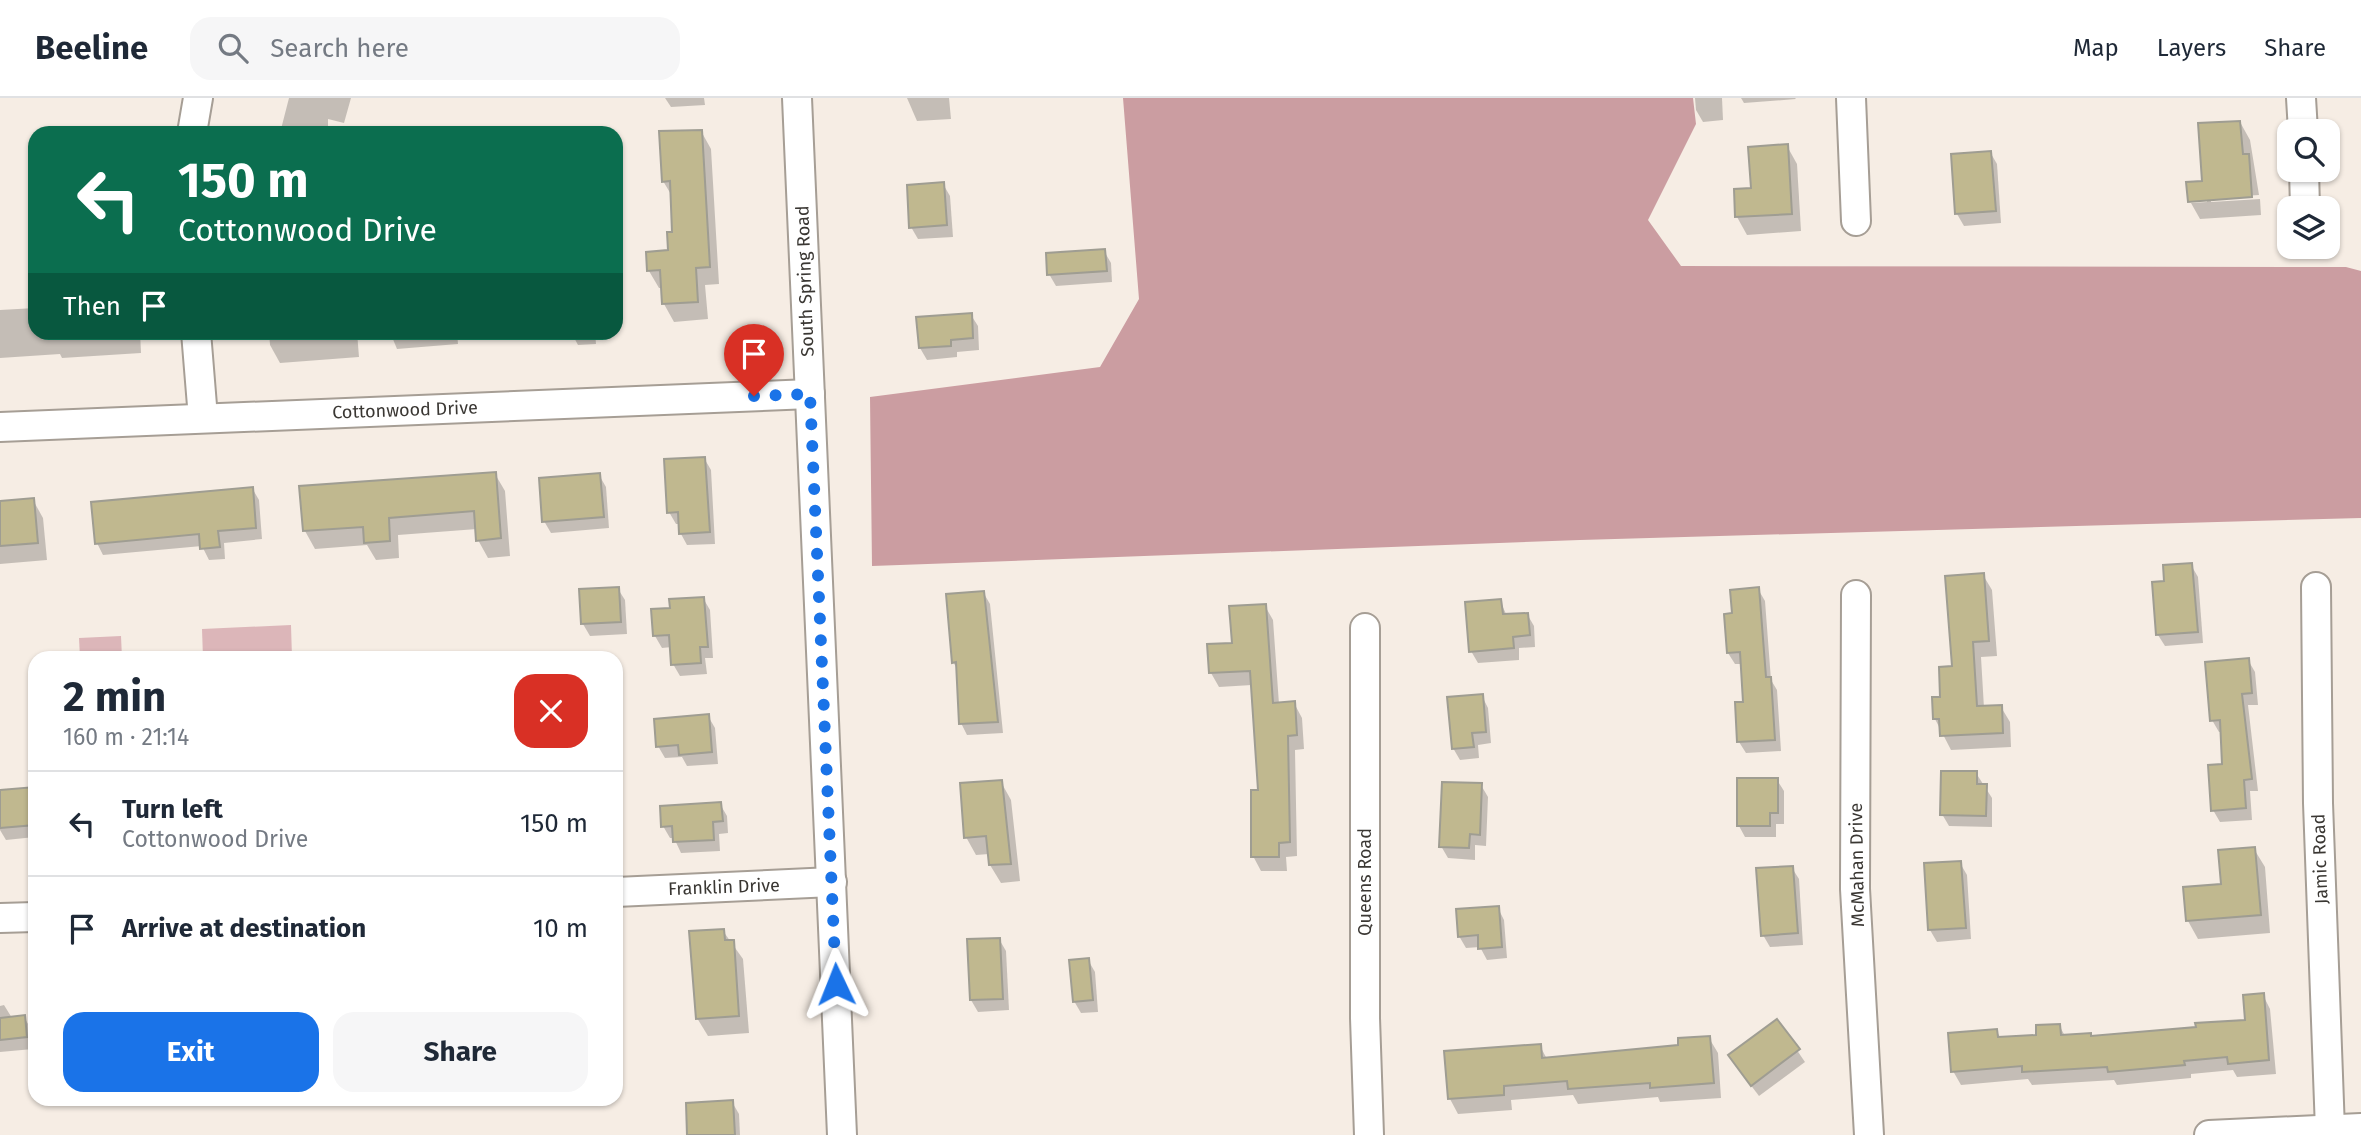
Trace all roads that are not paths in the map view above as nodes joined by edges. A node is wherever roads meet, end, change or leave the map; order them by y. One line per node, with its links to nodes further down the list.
1 (198, 98): 6 (street)
2 (797, 98): 9 (street, South Spring Road)
3 (1851, 98): 7 (street)
4 (2301, 98): 5 (street)
5 (2302, 119)
6 (193, 126)
7 (1856, 222)
8 (198, 340): 10 (street)
9 (810, 394): 10 (street, Cottonwood Drive); 15 (street, South Spring Road)
10 (203, 418): 11 (street, Cottonwood Drive)
11 (0, 426)
12 (2316, 587): 20 (street, Jamic Road)
13 (1856, 595): 23 (street, McMahan Drive)
14 (1365, 628): 22 (street, Queens Road)
15 (832, 883): 16 (street, Franklin Drive); 21 (street, South Spring Road)
16 (623, 892)
17 (28, 917): 18 (street)
18 (0, 918)
19 (2361, 1128): 20 (street)
20 (2330, 1130): 24 (street)
21 (842, 1135)
22 (1369, 1135)
23 (1869, 1135)
24 (2210, 1135)

